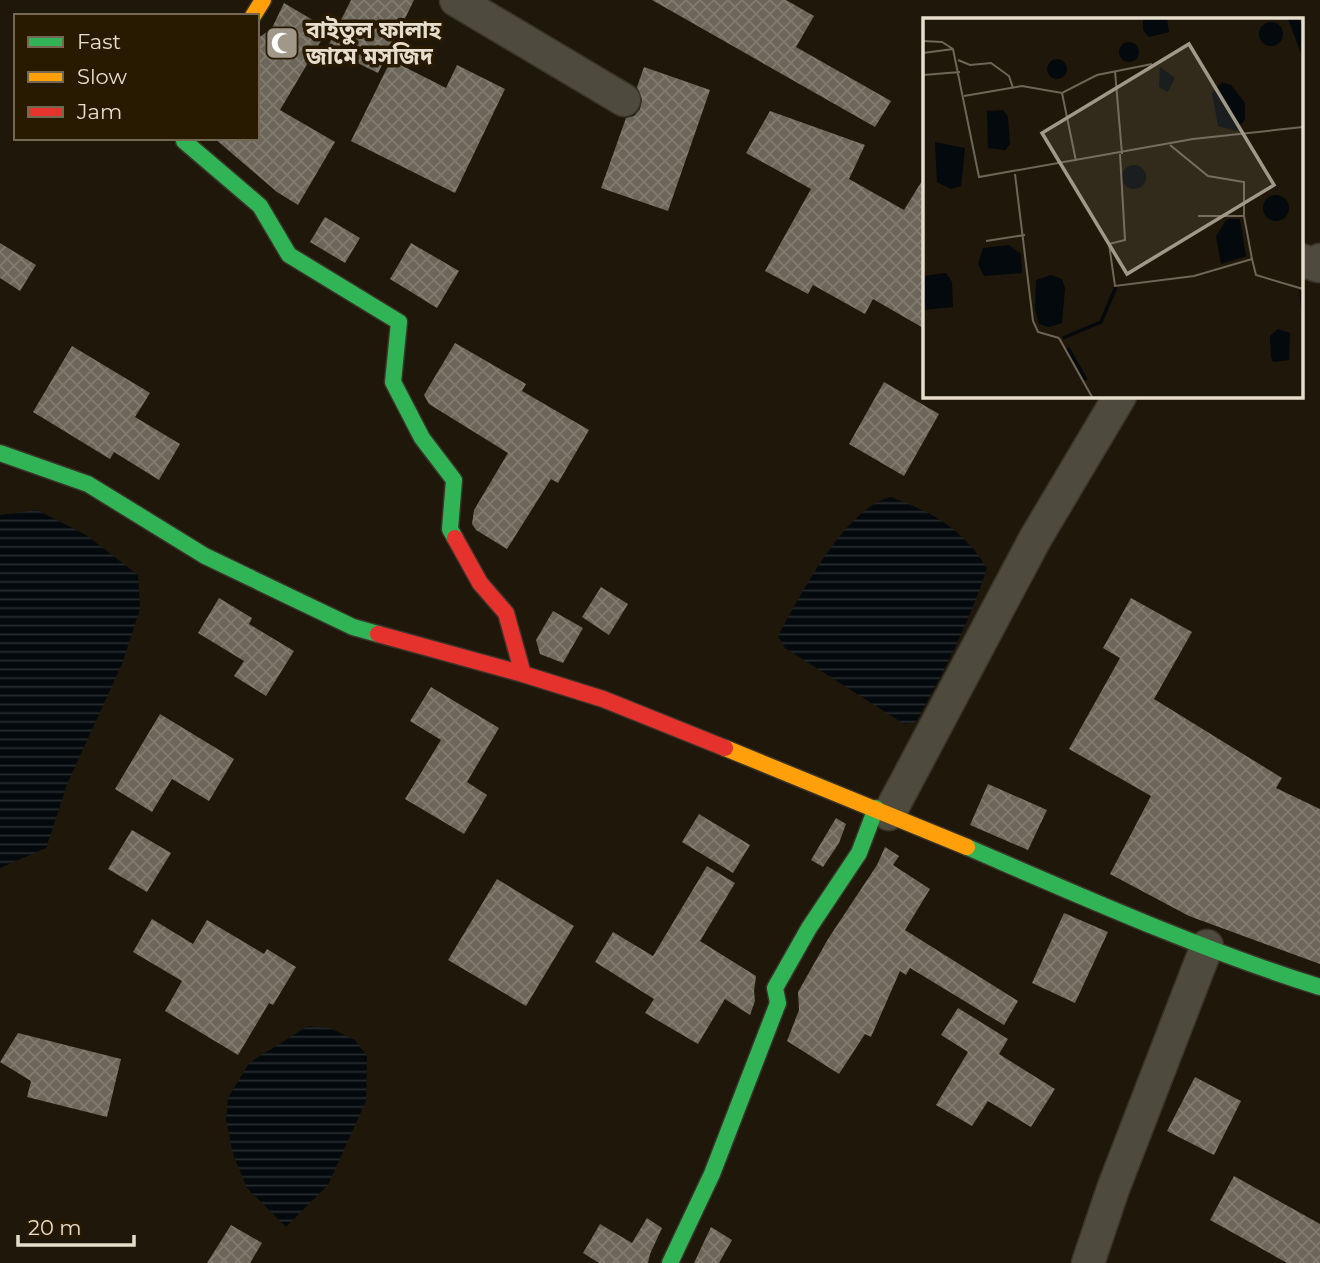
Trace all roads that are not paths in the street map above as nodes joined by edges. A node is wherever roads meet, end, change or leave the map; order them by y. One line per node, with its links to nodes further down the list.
1 (456, 0): 2 (street)
2 (624, 100)
3 (185, 140): 8 (street)
4 (1302, 260): 5 (street)
5 (1320, 260)
6 (1119, 397): 9 (street)
7 (0, 453): 8 (street)
8 (523, 674): 9 (street)
9 (883, 811): 10 (street); 12 (street)
10 (1207, 946): 11 (street); 13 (street)
11 (1320, 986)
12 (670, 1263)
13 (1088, 1263)

